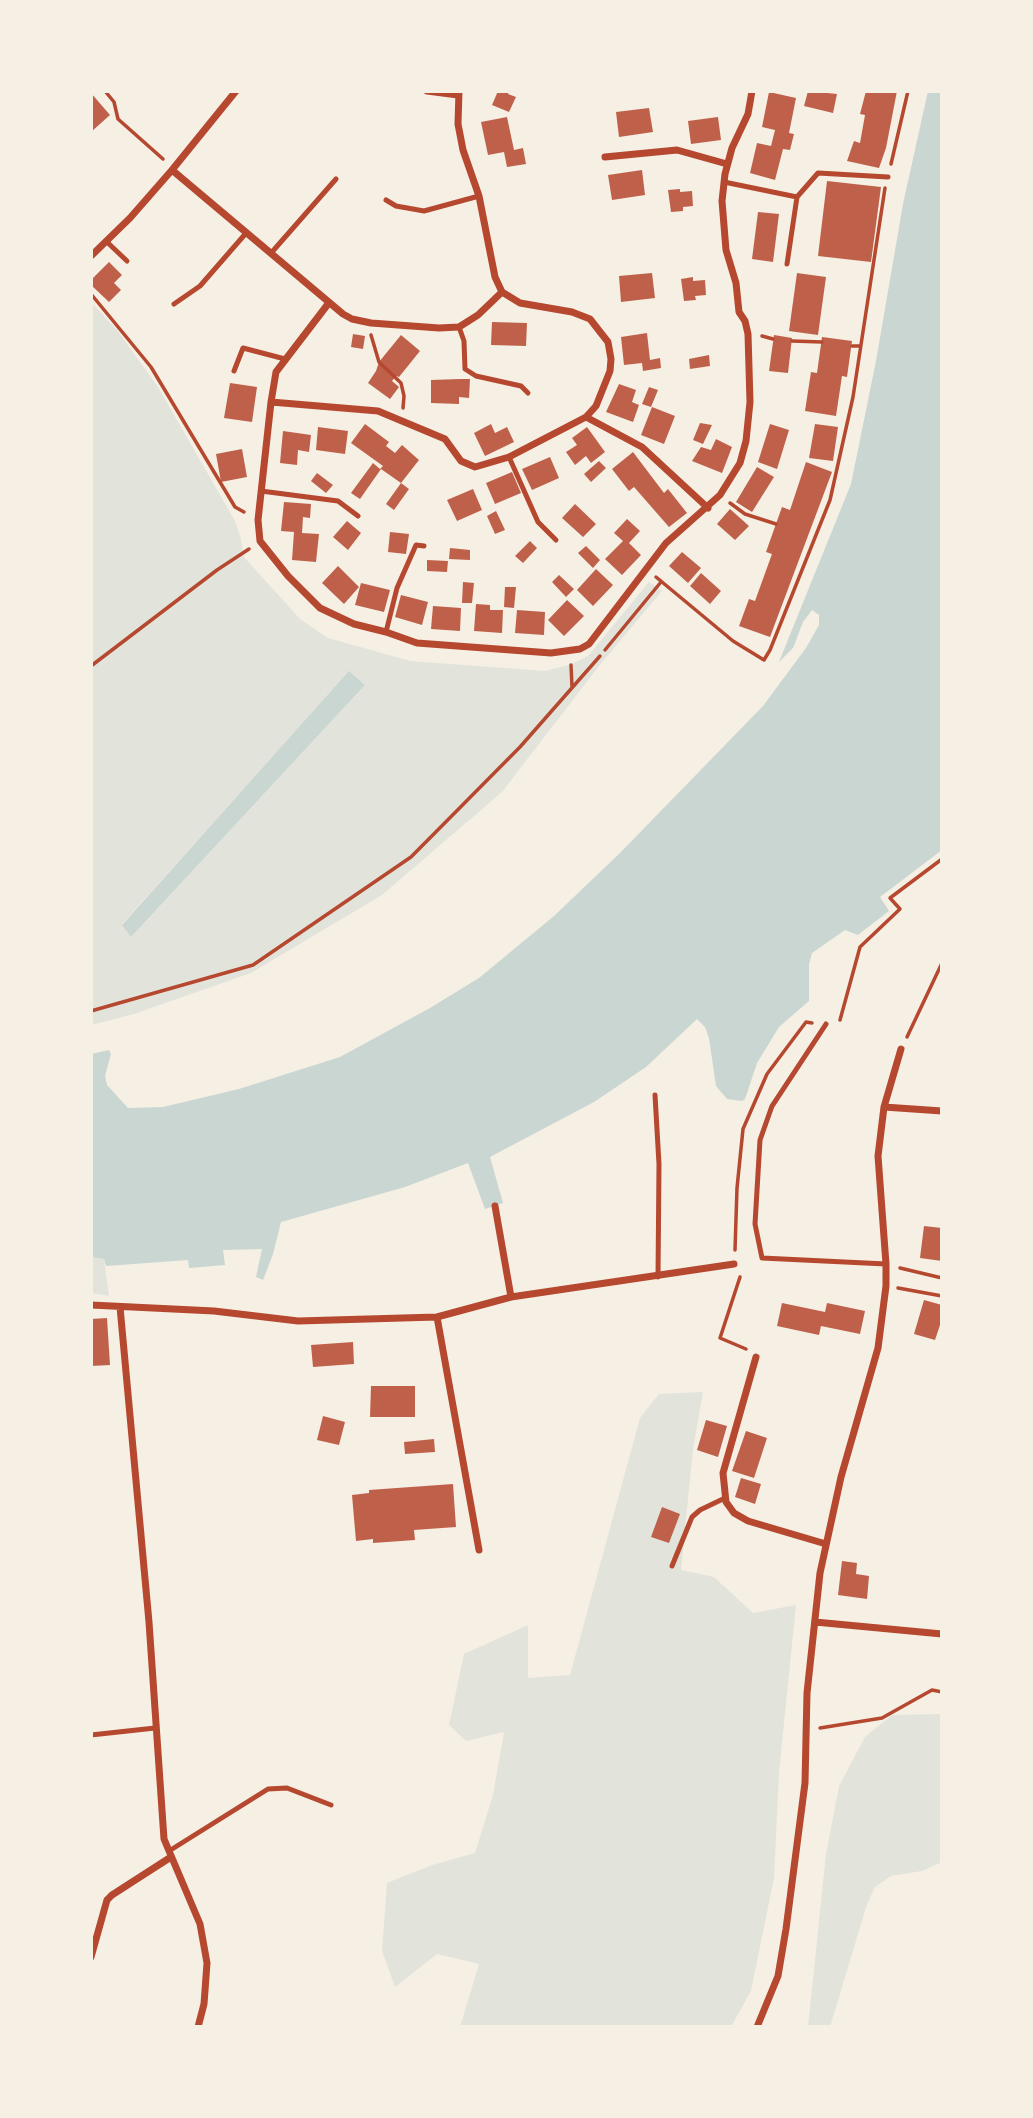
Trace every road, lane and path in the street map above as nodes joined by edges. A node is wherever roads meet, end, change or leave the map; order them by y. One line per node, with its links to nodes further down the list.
1 (105, 91): 9 (path)
2 (236, 91): 9 (street)
3 (427, 91): 6 (street)
4 (752, 91): 8 (street)
5 (908, 91): 10 (path)
6 (459, 93): 13 (street)
7 (605, 157): 8 (street)
8 (727, 164): 12 (street)
9 (173, 169): 16 (street); 17 (street)
10 (888, 177): 14 (lane); 31 (path)
11 (336, 179): 18 (lane)
12 (724, 182): 14 (lane); 40 (street)
13 (479, 196): 15 (lane); 22 (street)
14 (797, 197): 21 (lane)
15 (386, 200)
16 (247, 232): 18 (street); 25 (lane)
17 (107, 243): 19 (street); 20 (lane)
18 (272, 252): 24 (street)
19 (91, 256)
20 (127, 261)
21 (787, 264)
22 (502, 292): 27 (street); 36 (street)
23 (91, 294): 43 (path)
24 (328, 303): 26 (street); 32 (street)
25 (174, 304)
26 (371, 323): 27 (street); 37 (path)
27 (459, 327): 34 (lane)
28 (792, 341): 29 (path)
29 (822, 342)
30 (852, 346): 31 (path)
31 (860, 346): 46 (path)
32 (285, 359): 33 (lane); 35 (street)
33 (234, 371)
34 (528, 393)
35 (271, 402): 37 (street); 39 (street)
36 (586, 417): 38 (street); 41 (street)
37 (401, 421): 38 (street)
38 (509, 457): 47 (lane)
39 (261, 491): 42 (lane); 43 (street)
40 (720, 495): 41 (street); 44 (path)
41 (708, 508): 51 (street)
42 (358, 516)
43 (258, 520): 48 (street)
44 (776, 524)
45 (809, 536): 46 (path)
46 (815, 538): 53 (path)
47 (556, 540)
48 (260, 541): 50 (street); 52 (path)
49 (424, 546): 50 (lane)
50 (386, 632): 51 (street)
51 (570, 652): 53 (path)
52 (91, 666)
53 (572, 687): 55 (path)
54 (942, 963): 57 (path)
55 (91, 1011)
56 (826, 1024): 63 (lane)
57 (901, 1049): 59 (street)
58 (655, 1095): 64 (lane)
59 (884, 1108): 60 (street); 63 (street)
60 (942, 1111)
61 (495, 1206): 68 (street)
62 (734, 1264): 64 (street); 72 (path)
63 (886, 1264): 65 (path); 66 (street)
64 (657, 1277): 68 (street)
65 (942, 1278)
66 (886, 1286): 67 (path); 74 (street)
67 (942, 1296)
68 (511, 1297): 71 (street)
69 (91, 1305): 70 (street)
70 (120, 1307): 71 (street); 80 (street)
71 (437, 1317): 75 (street)
72 (756, 1357): 73 (street)
73 (725, 1498): 74 (street); 76 (lane)
74 (826, 1544): 77 (street)
75 (479, 1550)
76 (672, 1566)
77 (815, 1622): 78 (street); 81 (street)
78 (942, 1634)
79 (942, 1692): 81 (path)
80 (155, 1727): 82 (lane); 84 (street)
81 (808, 1728): 87 (street)
82 (91, 1735)
83 (331, 1805): 84 (lane)
84 (170, 1854): 85 (street); 86 (street)
85 (91, 1957)
86 (198, 2027)
87 (757, 2027)

